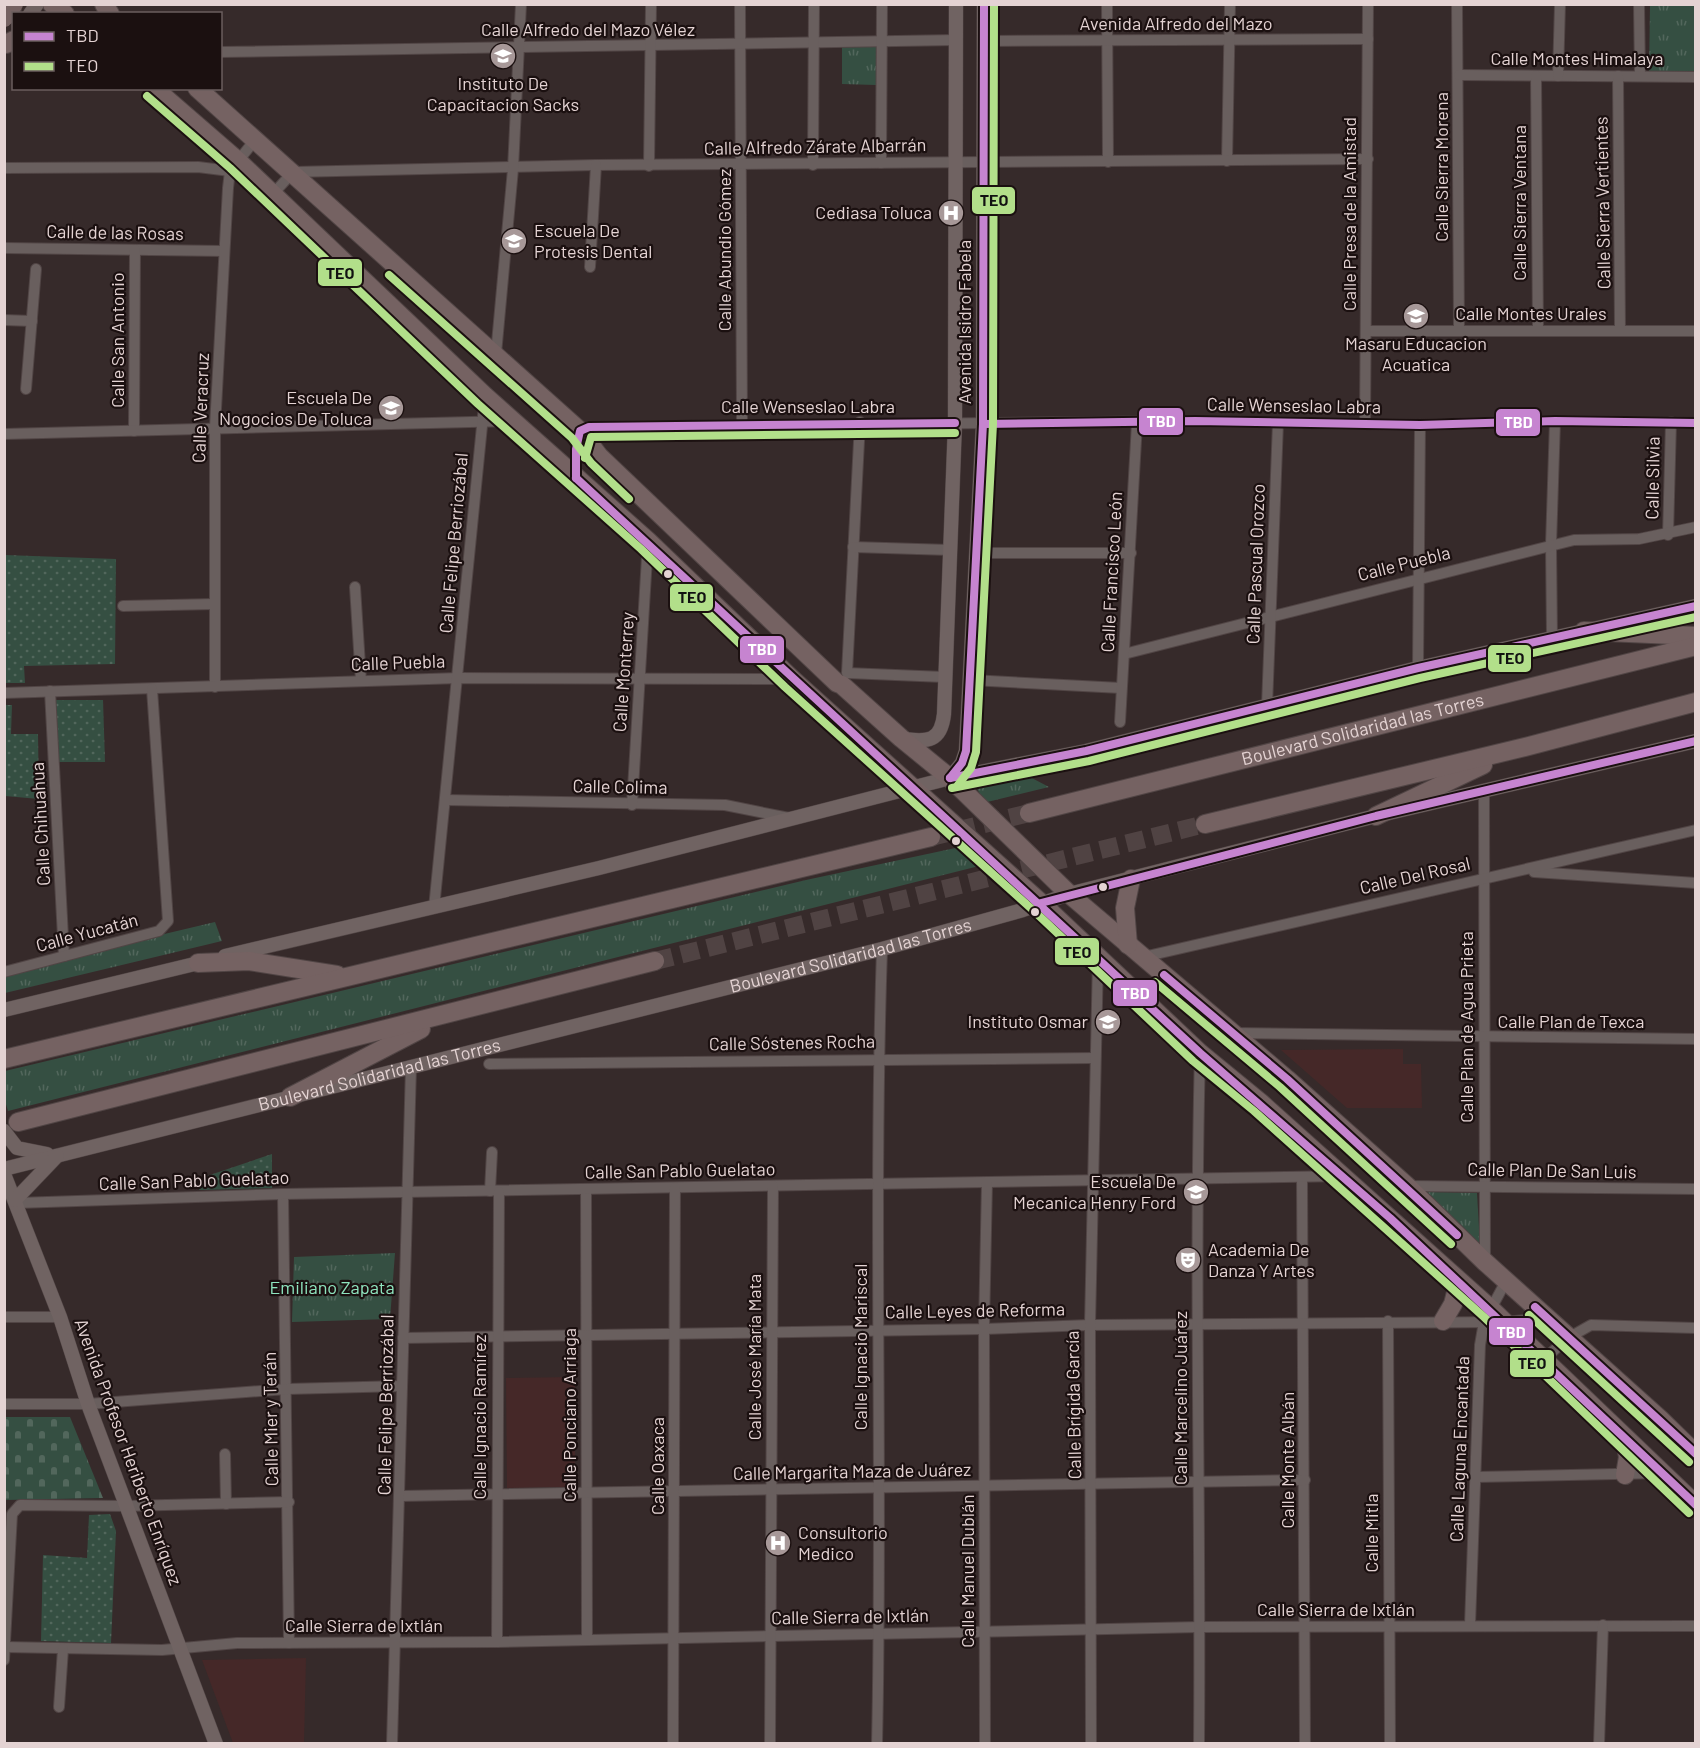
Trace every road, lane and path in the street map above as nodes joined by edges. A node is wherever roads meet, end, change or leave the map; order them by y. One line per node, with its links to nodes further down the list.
1 (14, 4): 15 (highway, bridge)
2 (520, 4): 23 (street)
3 (651, 4): 25 (street)
4 (740, 4): 24 (street, Calle Abundio Gómez)
5 (814, 4): 19 (street)
6 (882, 4): 17 (street)
7 (957, 4): 18 (main road, Avenida Isidro Fabela)
8 (984, 4): 20 (main road, Avenida Isidro Fabela)
9 (1107, 4): 22 (street)
10 (1230, 4): 21 (street)
11 (1368, 4): 16 (street, Calle Presa de la Amistad)
12 (1457, 4): 27 (street, Calle Sierra Morena)
13 (1560, 4): 29 (street)
14 (1640, 4): 31 (street)
15 (4, 18)
16 (1368, 39): 21 (street, Avenida Alfredo del Mazo); 36 (street, Calle Presa de la Amistad)
17 (883, 40): 18 (street, Calle Alfredo del Mazo Vélez); 19 (street, Calle Alfredo del Mazo Vélez); 41 (street)
18 (956, 40): 37 (main road, Avenida Isidro Fabela)
19 (814, 41): 24 (street, Calle Alfredo del Mazo Vélez); 45 (street)
20 (985, 41): 22 (street, Avenida Alfredo del Mazo); 38 (main road, Avenida Isidro Fabela)
21 (1230, 41): 22 (street, Avenida Alfredo del Mazo); 39 (street)
22 (1107, 42): 40 (street)
23 (518, 45): 25 (street, Calle Alfredo del Mazo Vélez); 26 (street, Calle Alfredo del Mazo Vélez); 48 (street)
24 (741, 45): 25 (street, Calle Alfredo del Mazo Vélez); 42 (street, Calle Abundio Gómez)
25 (650, 46): 46 (street)
26 (222, 52)
27 (1459, 75): 28 (street, Calle Montes Himalaya); 58 (street, Calle Sierra Morena)
28 (1536, 76): 29 (street, Calle Montes Himalaya); 59 (street, Calle Sierra Ventana)
29 (1558, 76): 30 (street, Calle Montes Himalaya)
30 (1618, 76): 31 (street, Calle Montes Himalaya); 60 (street, Calle Sierra Vertientes)
31 (1640, 76): 32 (street, Calle Montes Himalaya)
32 (1695, 77)
33 (156, 90): 43 (highway)
34 (199, 90): 35 (highway)
35 (255, 140): 43 (street); 49 (highway)
36 (1368, 159): 39 (street, Calle Alfredo Zárate Albarrán); 61 (street, Calle Presa de la Amistad)
37 (957, 161): 38 (street, Calle Alfredo Zárate Albarrán); 41 (street, Calle Alfredo Zárate Albarrán); 71 (main road, Avenida Isidro Fabela)
38 (983, 161): 40 (street, Calle Alfredo Zárate Albarrán); 76 (main road, Avenida Isidro Fabela)
39 (1227, 161): 40 (street, Calle Alfredo Zárate Albarrán)
40 (1108, 162)
41 (881, 163): 45 (street, Calle Alfredo Zárate Albarrán)
42 (742, 164): 45 (street, Calle Alfredo Zárate Albarrán); 46 (street, Calle Alfredo Zárate Albarrán); 75 (street, Calle Abundio Gómez)
43 (233, 165): 47 (street); 50 (highway); 53 (street, Calle Veracruz)
44 (597, 165): 46 (street, Calle Alfredo Zárate Albarrán); 48 (street, Calle Alfredo Zárate Albarrán); 54 (street)
45 (813, 165)
46 (649, 166)
47 (4, 168)
48 (513, 169): 49 (street, Calle Alfredo Zárate Albarrán); 63 (street)
49 (293, 172): 50 (street); 63 (highway)
50 (273, 194): 65 (highway)
51 (4, 248): 52 (street, Calle de las Rosas)
52 (135, 250): 53 (street, Calle de las Rosas); 80 (street, Calle San Antonio)
53 (224, 251): 79 (street, Calle Veracruz)
54 (590, 267)
55 (36, 269): 57 (street)
56 (4, 320): 57 (street)
57 (32, 321): 64 (street)
58 (1459, 330): 59 (street, Calle Montes Urales); 61 (street, Calle Montes Urales)
59 (1538, 330): 60 (street, Calle Montes Urales)
60 (1620, 330): 62 (street, Calle Montes Urales)
61 (1366, 331): 77 (street, Calle Presa de la Amistad)
62 (1695, 331)
63 (496, 354): 81 (highway)
64 (26, 389)
65 (484, 396): 66 (highway); 70 (street, Calle Felipe Berriozábal)
66 (513, 421): 70 (street); 83 (highway)
67 (1554, 421): 69 (street, Calle Wenseslao Labra); 78 (street, Calle Wenseslao Labra); 87 (street)
68 (860, 422): 71 (street, Calle Wenseslao Labra); 75 (street, Calle Wenseslao Labra); 88 (street)
69 (1671, 422): 74 (street, Calle Wenseslao Labra); 85 (street, Calle Silvia)
70 (481, 423): 79 (street); 105 (street, Calle Felipe Berriozábal)
71 (955, 423): 76 (street, Calle Wenseslao Labra); 89 (main road, Avenida Isidro Fabela)
72 (1137, 423): 73 (street, Calle Wenseslao Labra); 76 (street, Calle Wenseslao Labra); 91 (street, Calle Francisco León)
73 (1278, 423): 77 (street, Calle Wenseslao Labra); 97 (street, Calle Pascual Orozco)
74 (1695, 423)
75 (742, 424): 81 (street, Calle Wenseslao Labra)
76 (983, 424): 90 (main road, Avenida Isidro Fabela)
77 (1365, 424): 78 (street, Calle Wenseslao Labra)
78 (1420, 424): 92 (street)
79 (215, 427): 80 (street); 94 (street, Calle Veracruz)
80 (134, 431): 82 (street)
81 (580, 431): 83 (street); 118 (highway)
82 (4, 434)
83 (576, 478): 86 (highway)
84 (1695, 527): 85 (street, Calle Puebla)
85 (1668, 535): 87 (street, Calle Puebla)
86 (648, 541): 106 (street, Calle Monterrey); 107 (highway)
87 (1551, 545): 92 (street, Calle Puebla); 100 (street)
88 (853, 547): 89 (street); 104 (street)
89 (950, 550): 104 (main road, Avenida Isidro Fabela)
90 (978, 553): 91 (street); 108 (main road, Avenida Isidro Fabela)
91 (1131, 553): 102 (street, Calle Francisco León)
92 (1418, 578): 97 (street, Calle Puebla); 103 (street)
93 (356, 587): 109 (street)
94 (215, 604): 95 (street); 110 (street, Calle Veracruz)
95 (123, 606)
96 (1695, 606): 98 (main road)
97 (1270, 615): 102 (street, Calle Puebla); 116 (street, Calle Pascual Orozco)
98 (1584, 631): 99 (highway); 100 (main road)
99 (1695, 636)
100 (1552, 638): 103 (main road)
101 (1695, 646): 126 (highway, Boulevard Solidaridad las Torres)
102 (1124, 654): 111 (street, Calle Francisco León)
103 (1418, 668): 116 (main road)
104 (944, 677): 118 (main road, Avenida Isidro Fabela)
105 (459, 678): 106 (street, Calle Puebla); 109 (street, Calle Puebla); 124 (street, Calle Felipe Berriozábal)
106 (640, 678): 107 (street, Calle Puebla); 125 (street, Calle Monterrey)
107 (792, 679): 122 (highway)
108 (971, 680): 111 (street); 121 (main road, Avenida Isidro Fabela)
109 (361, 681): 110 (street, Calle Puebla)
110 (215, 687): 112 (street, Calle Puebla)
111 (1121, 688): 117 (street, Calle Francisco León)
112 (152, 689): 113 (street, Calle Puebla); 141 (street, Calle Yucatán)
113 (50, 691): 114 (street, Calle Puebla); 141 (street, Calle Chihuahua)
114 (4, 693)
115 (1695, 702): 120 (highway)
116 (1268, 706): 121 (main road)
117 (1120, 722)
118 (901, 738): 121 (highway)
119 (1695, 741): 123 (main road, Boulevard Solidaridad las Torres)
120 (1525, 747): 127 (highway); 129 (highway)
121 (950, 778): 122 (main road); 136 (highway)
122 (913, 787): 128 (main road); 137 (highway)
123 (1484, 791): 127 (main road, Boulevard Solidaridad las Torres); 133 (street, Calle Plan de Agua Prieta)
124 (446, 800): 125 (street, Calle Colima); 138 (street, Calle Felipe Berriozábal)
125 (632, 805): 128 (street, Calle Colima)
126 (1029, 813)
127 (1377, 816): 134 (main road, Boulevard Solidaridad las Torres)
128 (792, 819): 138 (main road)
129 (1205, 824)
130 (1695, 830): 132 (street, Calle Del Rosal)
131 (931, 837): 147 (highway)
132 (1522, 871): 133 (street, Calle Del Rosal); 135 (street)
133 (1483, 877): 142 (street, Calle Del Rosal); 151 (street, Calle Plan de Agua Prieta)
134 (1131, 879): 136 (main road, Boulevard Solidaridad las Torres); 139 (highway)
135 (1695, 883)
136 (1069, 894): 137 (main road, Boulevard Solidaridad las Torres); 139 (highway)
137 (1041, 903): 140 (main road, Boulevard Solidaridad las Torres); 143 (highway)
138 (434, 908): 145 (main road)
139 (1128, 945): 142 (highway)
140 (882, 950): 156 (street, Calle Ignacio Mariscal); 158 (main road, Boulevard Solidaridad las Torres)
141 (64, 956): 146 (street, Calle Yucatán)
142 (1143, 957): 150 (highway)
143 (1098, 958): 153 (highway); 154 (street, Calle Brígida García)
144 (655, 961): 148 (highway)
145 (198, 963): 147 (highway); 149 (main road)
146 (4, 972)
147 (372, 972): 155 (highway)
148 (469, 1008): 159 (highway); 160 (highway)
149 (4, 1010)
150 (1230, 1033): 151 (street, Calle Plan de Texca); 171 (highway)
151 (1483, 1038): 152 (street, Calle Plan de Texca); 172 (street, Calle Plan de Agua Prieta)
152 (1695, 1039)
153 (1200, 1053): 165 (highway); 166 (street, Calle Marcelino Juárez)
154 (1095, 1058): 156 (street, Calle Sóstenes Rocha); 168 (street, Calle Brígida García)
155 (4, 1059)
156 (878, 1059): 157 (street, Calle Sóstenes Rocha); 169 (street, Calle Ignacio Mariscal)
157 (489, 1064)
158 (411, 1067): 159 (main road, Boulevard Solidaridad las Torres); 178 (street, Calle Felipe Berriozábal)
159 (290, 1097): 162 (main road, Boulevard Solidaridad las Torres)
160 (11, 1127): 162 (main road)
161 (492, 1152): 176 (street, Calle Ignacio Ramírez)
162 (57, 1156): 163 (main road, Boulevard Solidaridad las Torres); 179 (main road)
163 (4, 1171): 179 (main road, Avenida Profesor Heriberto Enríquez)
164 (1302, 1176): 165 (street, Calle San Pablo Guelatao); 166 (street, Calle San Pablo Guelatao); 189 (street, Calle Monte Albán)
165 (1344, 1176): 181 (highway)
166 (1197, 1179): 168 (street, Calle San Pablo Guelatao); 190 (street, Calle Marcelino Juárez)
167 (987, 1182): 168 (street, Calle San Pablo Guelatao); 169 (street, Calle San Pablo Guelatao); 193 (street, Calle Manuel Dublán)
168 (1092, 1182): 191 (street, Calle Brígida García)
169 (878, 1185): 170 (street, Calle San Pablo Guelatao); 195 (street, Calle Ignacio Mariscal)
170 (773, 1186): 173 (street, Calle San Pablo Guelatao); 194 (street, Calle José María Mata)
171 (1407, 1186): 172 (street, Calle Plan De San Luis); 180 (highway)
172 (1483, 1186): 174 (street, Calle Plan De San Luis); 180 (street, Calle Plan de Agua Prieta)
173 (675, 1188): 175 (street, Calle San Pablo Guelatao); 196 (street, Calle Oaxaca)
174 (1695, 1189)
175 (586, 1190): 176 (street, Calle San Pablo Guelatao); 197 (street, Calle Ponciano Arriaga)
176 (495, 1191): 178 (street, Calle San Pablo Guelatao); 198 (street, Calle Ignacio Ramírez)
177 (283, 1194): 178 (street, Calle San Pablo Guelatao); 179 (street, Calle San Pablo Guelatao); 203 (street, Calle Mier y Terán)
178 (408, 1194): 199 (street, Calle Felipe Berriozábal)
179 (16, 1201): 184 (main road, Avenida Profesor Heriberto Enríquez)
180 (1485, 1262): 182 (highway)
181 (1459, 1281): 185 (highway); 188 (highway)
182 (1506, 1281): 185 (street, Calle Laguna Encantada); 186 (highway)
183 (4, 1317): 184 (street)
184 (60, 1317): 205 (main road, Avenida Profesor Heriberto Enríquez)
185 (1493, 1317): 186 (street, Calle Leyes de Reforma); 188 (street, Calle Leyes de Reforma); 201 (highway); 211 (street, Calle Laguna Encantada)
186 (1547, 1318): 200 (highway)
187 (1388, 1321): 188 (street, Calle Leyes de Reforma); 189 (street, Calle Leyes de Reforma); 228 (street, Calle Mitla)
188 (1443, 1321)
189 (1304, 1322): 190 (street, Calle Leyes de Reforma); 212 (street, Calle Monte Albán)
190 (1197, 1324): 191 (street, Calle Leyes de Reforma); 213 (street, Calle Marcelino Juárez)
191 (1090, 1325): 193 (street, Calle Leyes de Reforma); 214 (street, Calle Brígida García)
192 (1695, 1328): 200 (street)
193 (984, 1329): 195 (street, Calle Leyes de Reforma); 215 (street, Calle Manuel Dublán)
194 (772, 1330): 195 (street, Calle Leyes de Reforma); 196 (street, Calle Leyes de Reforma); 217 (street, Calle José María Mata)
195 (877, 1330): 216 (street, Calle Ignacio Mariscal)
196 (675, 1333): 197 (street, Calle Leyes de Reforma); 218 (street, Calle Oaxaca)
197 (586, 1335): 198 (street, Calle Leyes de Reforma); 219 (street, Calle Ponciano Arriaga)
198 (496, 1336): 199 (street, Calle Leyes de Reforma); 220 (street, Calle Ignacio Ramírez)
199 (403, 1338): 202 (street, Calle Felipe Berriozábal)
200 (1568, 1338): 201 (street); 208 (highway)
201 (1543, 1360): 206 (highway)
202 (402, 1386): 203 (street); 221 (street, Calle Felipe Berriozábal)
203 (287, 1389): 205 (street); 222 (street, Calle Mier y Terán)
204 (4, 1404): 205 (street)
205 (88, 1404): 225 (main road, Avenida Profesor Heriberto Enríquez)
206 (1626, 1440): 209 (highway); 210 (highway)
207 (225, 1454): 223 (street)
208 (1695, 1454)
209 (1662, 1473): 210 (street); 224 (highway)
210 (1626, 1475): 211 (street)
211 (1475, 1478): 226 (street, Calle Laguna Encantada)
212 (1305, 1480): 213 (street, Calle Margarita Maza de Juárez); 231 (street, Calle Monte Albán)
213 (1198, 1481): 214 (street, Calle Margarita Maza de Juárez); 230 (street, Calle Marcelino Juárez)
214 (1092, 1484): 215 (street, Calle Margarita Maza de Juárez); 232 (street, Calle Brígida García)
215 (983, 1486): 216 (street, Calle Margarita Maza de Juárez); 233 (street, Calle Manuel Dublán)
216 (878, 1488): 217 (street, Calle Margarita Maza de Juárez); 234 (street, Calle Ignacio Mariscal)
217 (771, 1489): 218 (street, Calle Margarita Maza de Juárez); 235 (street, Calle José María Mata)
218 (674, 1492): 219 (street, Calle Margarita Maza de Juárez); 236 (street, Calle Oaxaca)
219 (588, 1494): 220 (street, Calle Margarita Maza de Juárez); 237 (street, Calle Ponciano Arriaga)
220 (497, 1495): 221 (street, Calle Margarita Maza de Juárez); 239 (street, Calle Ignacio Ramírez)
221 (400, 1496): 238 (street, Calle Felipe Berriozábal)
222 (289, 1502): 223 (street); 240 (street, Calle Mier y Terán)
223 (226, 1504): 225 (street)
224 (1695, 1505)
225 (126, 1506): 241 (street); 242 (main road, Avenida Profesor Heriberto Enríquez)
226 (1470, 1625): 227 (street, Calle Sierra de Ixtlán); 228 (street, Calle Sierra de Ixtlán)
227 (1603, 1625): 229 (street, Calle Sierra de Ixtlán); 256 (street)
228 (1391, 1626): 231 (street, Calle Sierra de Ixtlán); 255 (street, Calle Mitla)
229 (1695, 1626)
230 (1200, 1627): 231 (street, Calle Sierra de Ixtlán); 232 (street, Calle Sierra de Ixtlán); 253 (street, Calle Marcelino Juárez)
231 (1305, 1627): 254 (street, Calle Monte Albán)
232 (1092, 1630): 233 (street, Calle Sierra de Ixtlán); 252 (street, Calle Brígida García)
233 (985, 1632): 234 (street, Calle Sierra de Ixtlán); 251 (street, Calle Manuel Dublán)
234 (879, 1633): 235 (street, Calle Sierra de Ixtlán); 250 (street, Calle Ignacio Mariscal)
235 (772, 1635): 236 (street, Calle Sierra de Ixtlán); 249 (street, Calle José María Mata)
236 (675, 1637): 237 (street, Calle Sierra de Ixtlán); 248 (street, Calle Oaxaca)
237 (586, 1640): 239 (street, Calle Sierra de Ixtlán)
238 (396, 1642): 239 (street, Calle Sierra de Ixtlán); 240 (street, Calle Sierra de Ixtlán); 247 (street, Calle Felipe Berriozábal)
239 (497, 1642)
240 (289, 1643): 242 (street, Calle Sierra de Ixtlán)
241 (5, 1647): 243 (street, Calle Sierra de Ixtlán); 244 (street)
242 (181, 1648): 243 (street, Calle Sierra de Ixtlán); 246 (main road, Avenida Profesor Heriberto Enríquez)
243 (63, 1649): 245 (street)
244 (4, 1660)
245 (59, 1707)
246 (216, 1743)
247 (392, 1743)
248 (673, 1743)
249 (770, 1743)
250 (877, 1743)
251 (985, 1743)
252 (1091, 1743)
253 (1199, 1743)
254 (1305, 1743)
255 (1390, 1743)
256 (1599, 1743)

